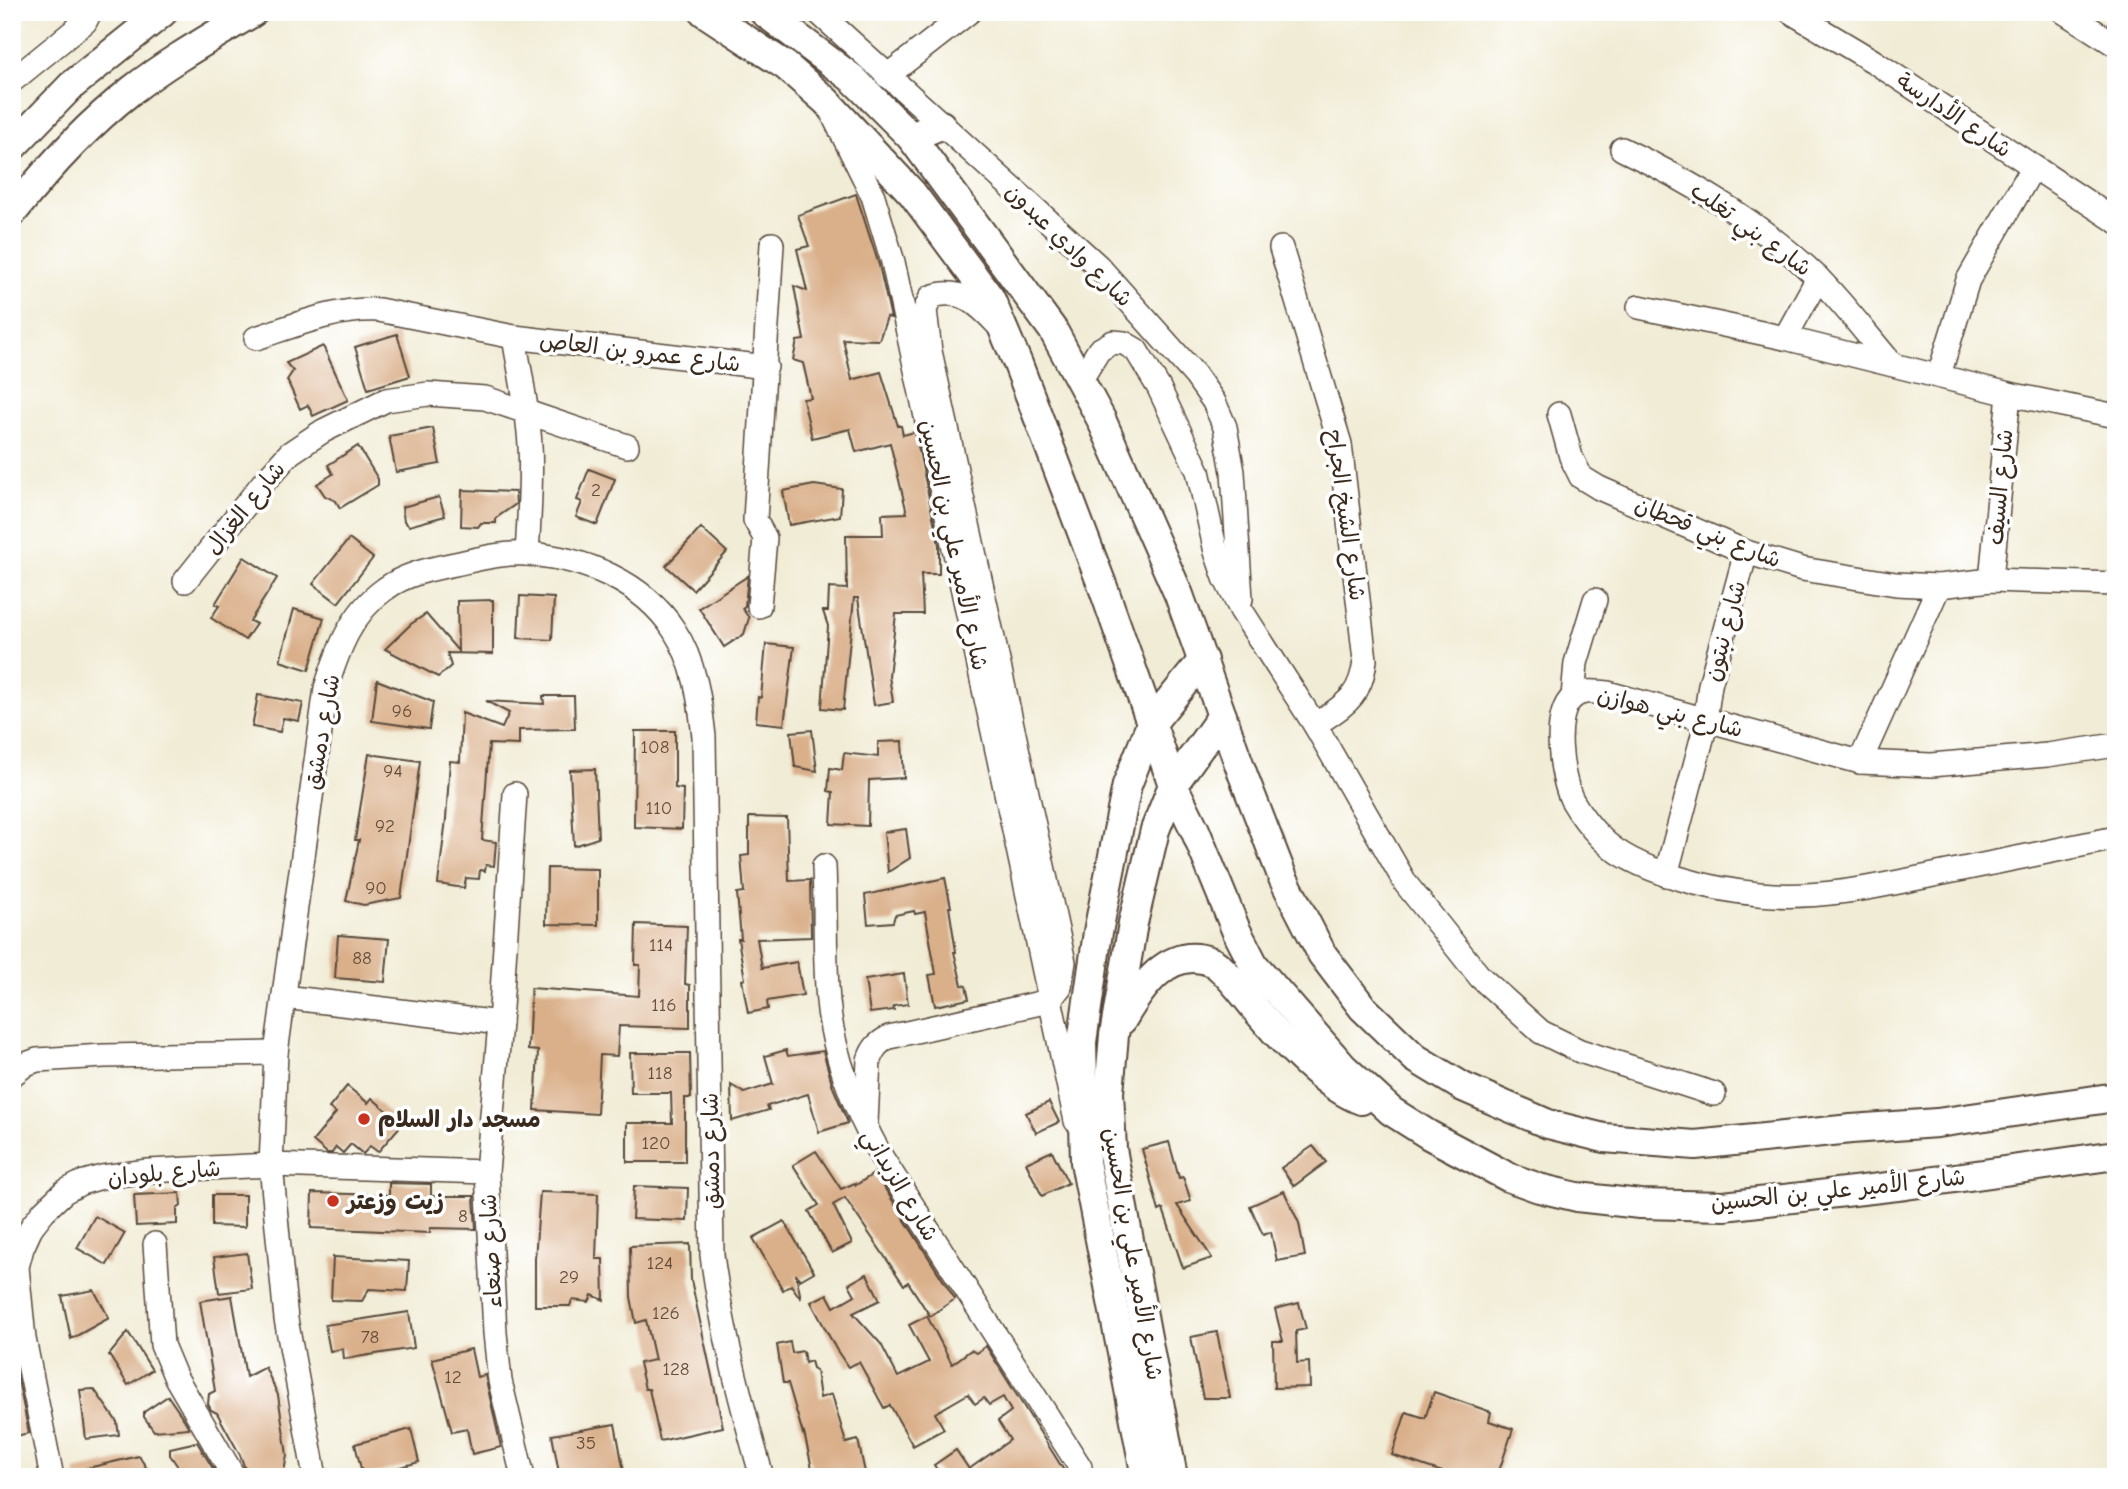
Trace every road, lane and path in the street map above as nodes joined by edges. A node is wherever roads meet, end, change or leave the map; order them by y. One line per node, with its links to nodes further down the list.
1 (90, 12): 12 (street)
2 (163, 12): 16 (main road)
3 (253, 12): 19 (main road)
4 (704, 12): 13 (main road, شارع الأمير علي بن الحسين)
5 (764, 12): 15 (main road)
6 (818, 12): 11 (street, شارع وادي عبدون)
7 (969, 12): 11 (street)
8 (1791, 12): 18 (street, شارع الأدارسة)
9 (2064, 12): 10 (street)
10 (2116, 45)
11 (887, 76): 14 (street, شارع وادي عبدون)
12 (12, 81)
13 (826, 101): 26 (main road, شارع الأمير علي بن الحسين); 63 (street, شارع الأمير علي بن الحسين)
14 (941, 125): 15 (main road); 25 (street, شارع وادي عبدون)
15 (911, 137): 34 (main road)
16 (12, 147)
17 (1622, 149): 23 (street, شارع بني تغلب)
18 (2033, 167): 20 (street, شارع الأدارسة); 33 (street)
19 (12, 213)
20 (2116, 220)
21 (772, 244): 32 (street)
22 (1281, 248): 54 (street, شارع الشيخ الجراح)
23 (1818, 278): 29 (street); 31 (street, شارع بني تغلب)
24 (1639, 307): 29 (street)
25 (1152, 327): 30 (street); 48 (street, شارع وادي عبدون)
26 (1003, 329): 53 (main road, شارع الأمير علي بن الحسين); 63 (street, شارع الأمير علي بن الحسين)
27 (256, 338): 28 (street, شارع عمرو بن العاص)
28 (514, 338): 32 (street, شارع عمرو بن العاص); 36 (street, شارع عمرو بن العاص)
29 (1785, 338): 31 (street)
30 (1136, 350): 34 (street); 48 (street)
31 (1891, 363): 33 (street)
32 (766, 367): 47 (street)
33 (1939, 375): 35 (street)
34 (1080, 381): 49 (main road)
35 (2009, 394): 38 (street); 42 (street, شارع السيف)
36 (527, 410): 39 (street, شارع الغزال); 41 (street, شارع عمرو بن العاص); 43 (street, شارع الغزال)
37 (1559, 414): 40 (street, شارع بني قحطان)
38 (2116, 416)
39 (627, 446)
40 (1746, 552): 45 (street, شارع بني قحطان); 52 (street, شارع نبتون)
41 (527, 554): 62 (street, شارع دمشق); 82 (street, شارع دمشق)
42 (1991, 580): 44 (street, شارع بني قحطان); 45 (street, شارع بني قحطان)
43 (185, 581)
44 (2116, 584)
45 (1939, 586): 56 (street)
46 (1595, 600): 50 (street)
47 (759, 606)
48 (1241, 610): 54 (street)
49 (1203, 660): 51 (main road); 53 (main road, شارع الأمير علي بن الحسين)
50 (1573, 697): 52 (street, شارع بني هوازن); 61 (street, شارع بني هوازن)
51 (1222, 716): 57 (main road, شارع الأمير علي بن الحسين); 69 (main road)
52 (1706, 718): 56 (street, شارع بني هوازن); 61 (street, شارع نبتون)
53 (1151, 724): 57 (main road, شارع الأمير علي بن الحسين); 73 (main road, شارع الأمير علي بن الحسين)
54 (1315, 725): 68 (street)
55 (2116, 746): 56 (street, شارع بني هوازن)
56 (1860, 762)
57 (1172, 785): 65 (main road, شارع الأمير علي بن الحسين); 70 (main road, شارع الأمير علي بن الحسين)
58 (515, 794): 64 (street, شارع صنعاء)
59 (2116, 838): 61 (street, شارع بني هوازن)
60 (824, 866): 71 (street, شارع الزبداني)
61 (1666, 875)
62 (284, 997): 64 (street); 66 (street, شارع دمشق)
63 (1049, 1001): 71 (street); 73 (street, شارع الأمير علي بن الحسين)
64 (500, 1023): 75 (street, شارع صنعاء)
65 (1114, 1035): 70 (main road); 84 (main road, شارع الأمير علي بن الحسين)
66 (276, 1053): 67 (street); 74 (street, شارع دمشق)
67 (12, 1075)
68 (1714, 1094)
69 (2116, 1097)
70 (1391, 1111): 72 (main road, شارع الأمير علي بن الحسين)
71 (866, 1130): 77 (street, شارع الزبداني)
72 (2116, 1155)
73 (1085, 1162): 83 (main road, شارع الأمير علي بن الحسين)
74 (271, 1165): 75 (street, شارع بلودان); 78 (street, شارع بلودان); 80 (street, شارع دمشق)
75 (487, 1172): 81 (street, شارع صنعاء)
76 (155, 1244): 79 (street)
77 (1080, 1467)
78 (52, 1477)
79 (234, 1477)
80 (315, 1477)
81 (523, 1477)
82 (762, 1477)
83 (1146, 1477)
84 (1172, 1477)

